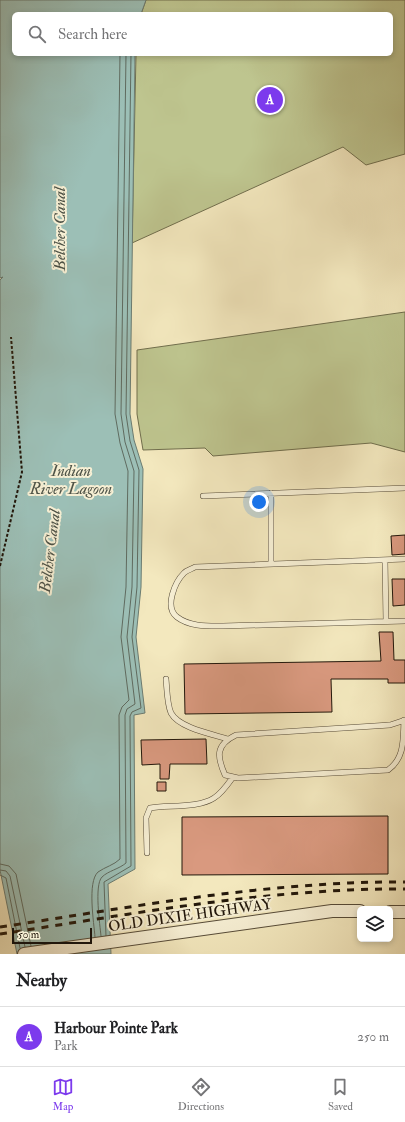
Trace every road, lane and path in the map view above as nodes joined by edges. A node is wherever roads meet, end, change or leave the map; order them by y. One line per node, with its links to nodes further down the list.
1 (11, 337): 8 (path)
2 (405, 488): 3 (lane)
3 (271, 493): 4 (lane); 7 (lane)
4 (203, 496)
5 (405, 559): 6 (lane)
6 (385, 560): 7 (lane); 10 (lane)
7 (271, 564): 10 (lane)
8 (0, 566)
9 (405, 621): 10 (lane)
10 (386, 622)
11 (166, 679): 13 (lane)
12 (404, 720): 13 (lane); 14 (lane)
13 (228, 739): 14 (lane)
14 (233, 777): 15 (lane)
15 (147, 853)
16 (357, 911): 19 (street, OLD DIXIE HIGHWAY)
17 (393, 912): 18 (street)
18 (405, 912)
19 (24, 954)

